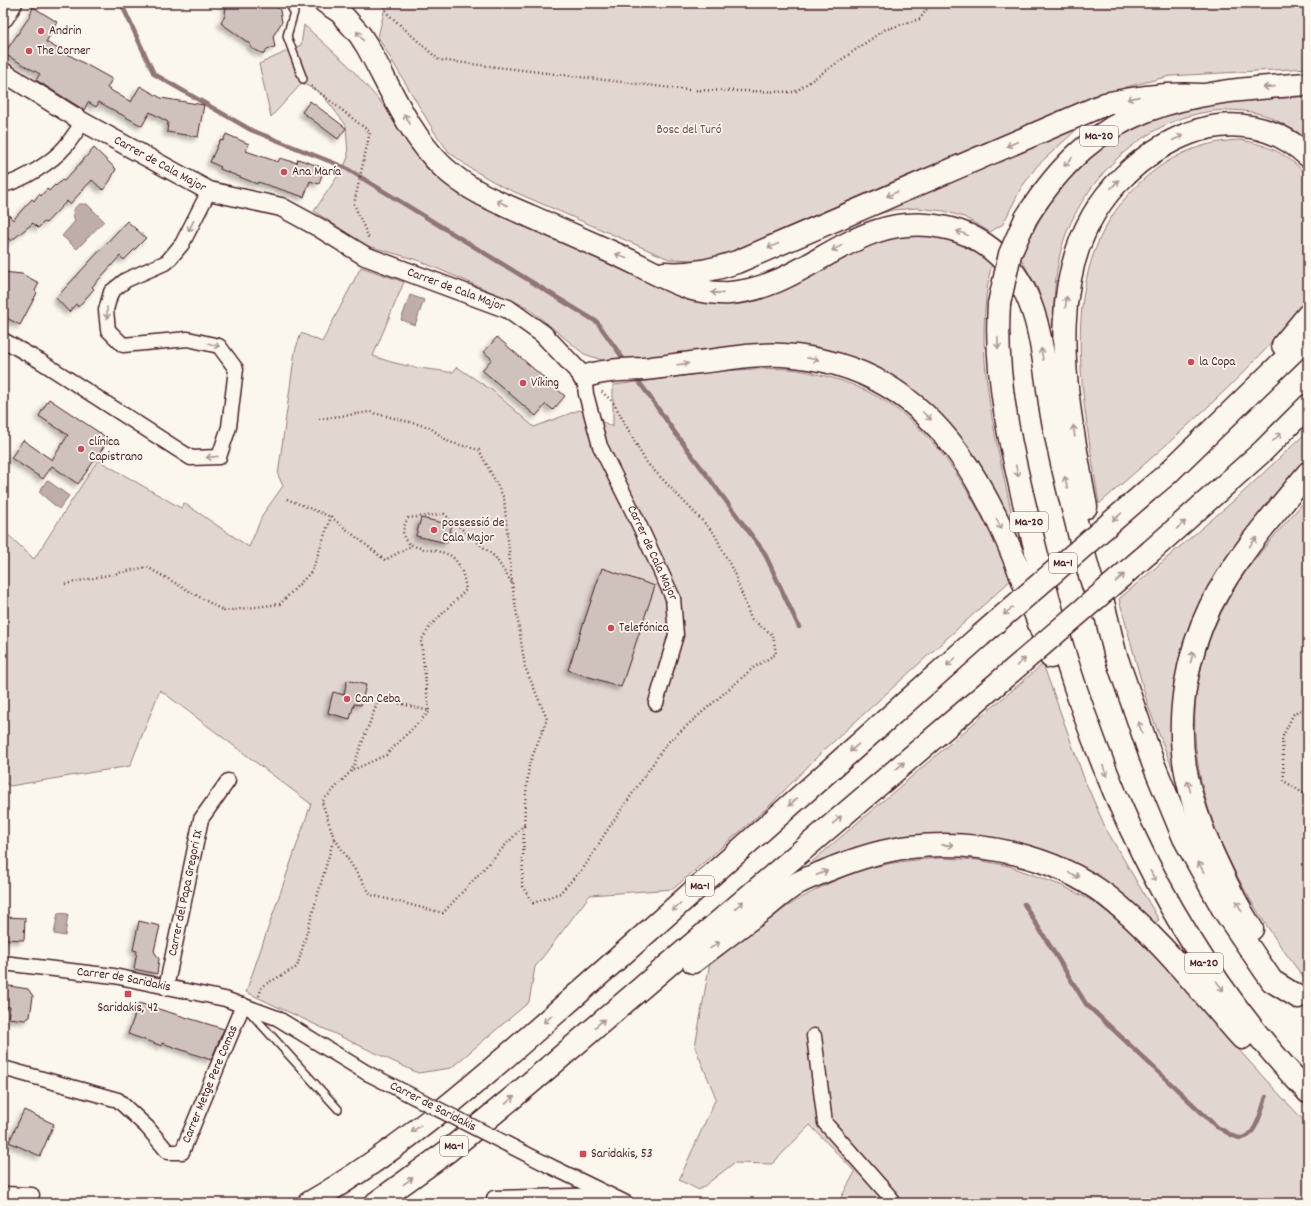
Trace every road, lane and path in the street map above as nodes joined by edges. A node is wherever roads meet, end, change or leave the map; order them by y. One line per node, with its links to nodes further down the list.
1 (11, 3): 6 (main road)
2 (289, 3): 9 (lane)
3 (323, 3): 7 (street)
4 (382, 3): 5 (path)
5 (931, 3)
6 (3, 16)
7 (344, 17): 17 (main road, one-way to 7)
8 (3, 72): 12 (street, Carrer de Cala Major)
9 (302, 79): 16 (path)
10 (1308, 84): 11 (main road, Ma-20, one-way to 11)
11 (1200, 95): 17 (main road, one-way to 17); 35 (main road, Ma-20, one-way to 35, bridge)
12 (83, 122): 14 (street); 15 (street, Carrer de Cala Major)
13 (1308, 156): 31 (main road, one-way to 13)
14 (3, 185)
15 (209, 191): 20 (street, one-way to 20); 21 (street, Carrer de Cala Major)
16 (371, 244)
17 (656, 272): 31 (main road, one-way to 17)
18 (1308, 315): 25 (main road)
19 (1308, 336): 25 (main road, Ma-1)
20 (3, 340)
21 (584, 376): 32 (street, Carrer de Cala Major); 35 (main road, one-way to 35); 39 (path)
22 (1308, 406): 42 (main road, Ma-1, one-way to 22, bridge)
23 (319, 418): 29 (path)
24 (1308, 473): 44 (main road, one-way to 24)
25 (1166, 475): 55 (main road, Ma-1, one-way to 55, bridge)
26 (287, 499): 27 (path)
27 (331, 516): 28 (path); 30 (path)
28 (411, 546): 29 (path); 34 (path)
29 (512, 583): 39 (path)
30 (65, 584)
31 (1104, 613): 44 (main road, one-way to 31)
32 (656, 703)
33 (1308, 707): 38 (path)
34 (429, 711): 36 (path); 36 (path)
35 (1092, 735): 48 (main road, Ma-20, one-way to 48)
36 (352, 770): 40 (path)
37 (228, 782): 43 (street, Carrer del Papa Gregori IX)
38 (1308, 796)
39 (525, 824): 40 (path)
40 (334, 838): 45 (path)
41 (3, 964): 43 (street, Carrer de Saridakis)
42 (656, 976): 48 (main road, one-way to 48); 56 (main road, Ma-1, one-way to 42)
43 (166, 988): 45 (street, Carrer de Saridakis)
44 (1303, 1002)
45 (248, 1008): 47 (street, Carrer Metge Pere Comas); 50 (lane, Carrer de Saridakis); 53 (street, Carrer de Saridakis, bridge)
46 (814, 1036): 58 (street)
47 (3, 1068)
48 (1290, 1074): 49 (main road, Ma-20)
49 (1308, 1092)
50 (338, 1109)
51 (3, 1194): 52 (street)
52 (32, 1194)
53 (608, 1195): 54 (street); 57 (street, Carrer de Saridakis)
54 (494, 1198)
55 (309, 1203)
56 (376, 1203)
57 (626, 1203)
58 (893, 1203)

